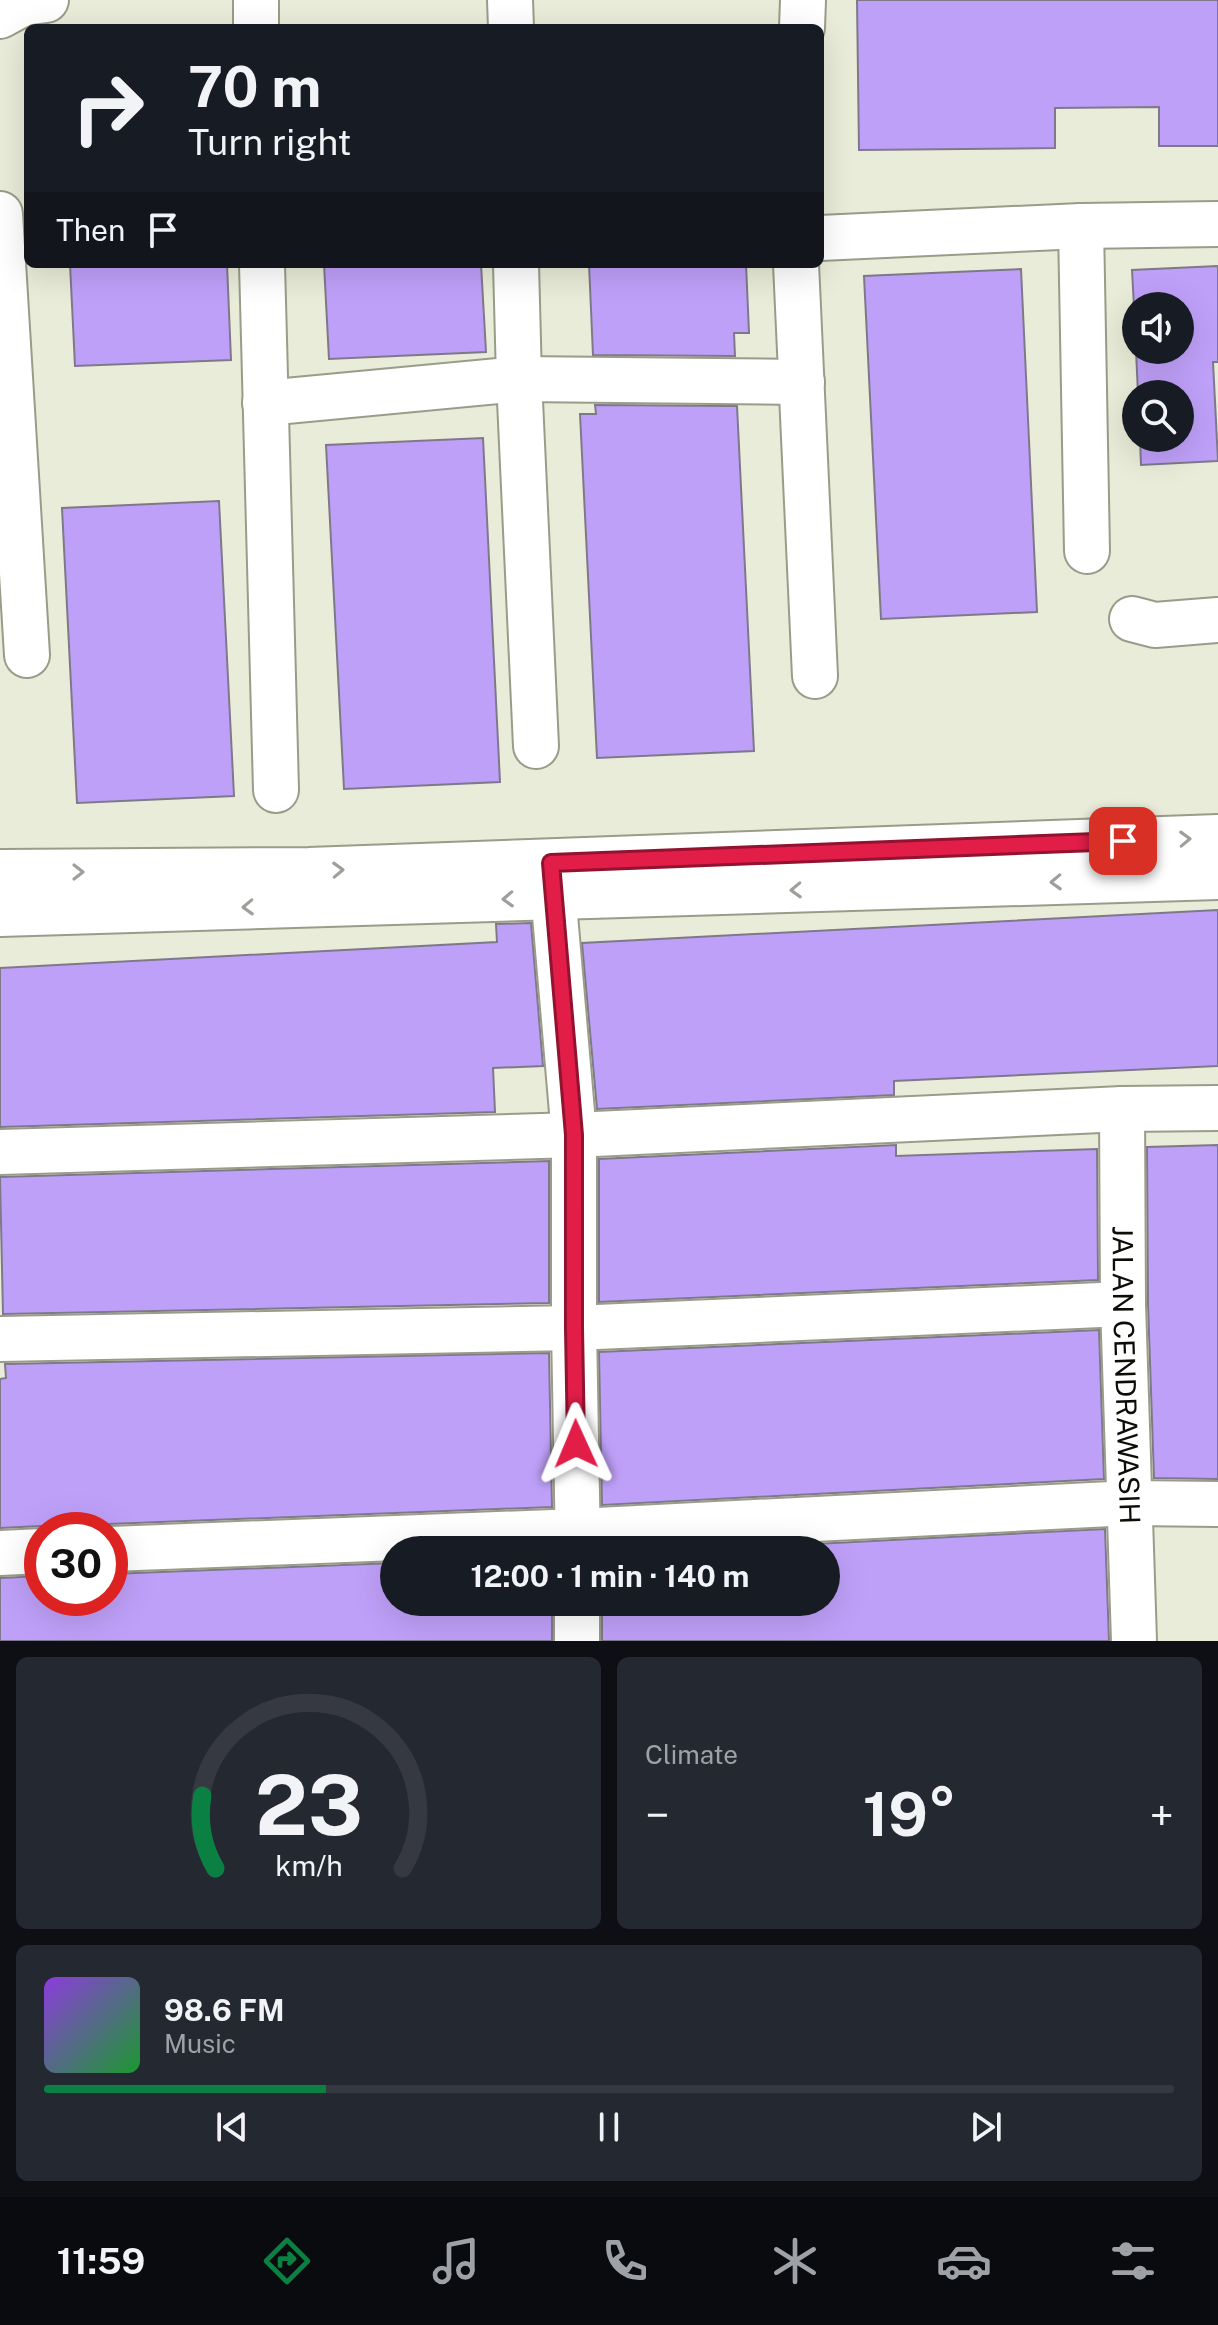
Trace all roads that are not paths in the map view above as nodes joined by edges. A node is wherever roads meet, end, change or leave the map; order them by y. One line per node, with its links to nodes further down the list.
1 (46, 0): 5 (street)
2 (256, 0): 6 (street)
3 (510, 0): 7 (street)
4 (803, 0): 8 (street)
5 (0, 16)
6 (256, 24)
7 (511, 24)
8 (802, 24)
9 (0, 214): 22 (street)
10 (1218, 224): 11 (street)
11 (1081, 226): 12 (street); 19 (street)
12 (824, 238)
13 (262, 268): 18 (street)
14 (516, 268): 16 (street)
15 (796, 268): 17 (street)
16 (519, 379): 17 (street); 18 (street); 24 (street)
17 (802, 382): 23 (street)
18 (265, 403): 25 (street)
19 (1087, 551)
20 (1132, 619): 21 (street)
21 (1218, 620)
22 (27, 655)
23 (815, 676)
24 (536, 746)
25 (276, 790)
26 (1218, 837): 29 (street, one-way to 26)
27 (0, 872): 29 (street, one-way to 29)
28 (1218, 877): 29 (street, one-way to 29)
29 (551, 880): 30 (street, one-way to 30); 33 (street)
30 (0, 914)
31 (1218, 1108): 32 (street)
32 (1122, 1109): 33 (street); 35 (street, JALAN CENDRAWASIH)
33 (574, 1135): 34 (street); 36 (street)
34 (0, 1152)
35 (1123, 1304): 36 (street); 38 (street, JALAN CENDRAWASIH)
36 (574, 1328): 37 (street); 40 (street)
37 (0, 1339)
38 (1131, 1503): 39 (street); 41 (street); 48 (street, JALAN CENDRAWASIH)
39 (1218, 1504)
40 (578, 1536)
41 (638, 1536)
42 (380, 1544): 43 (street)
43 (128, 1549)
44 (24, 1552): 45 (street)
45 (0, 1553)
46 (577, 1616): 47 (street)
47 (577, 1641)
48 (1134, 1641)

